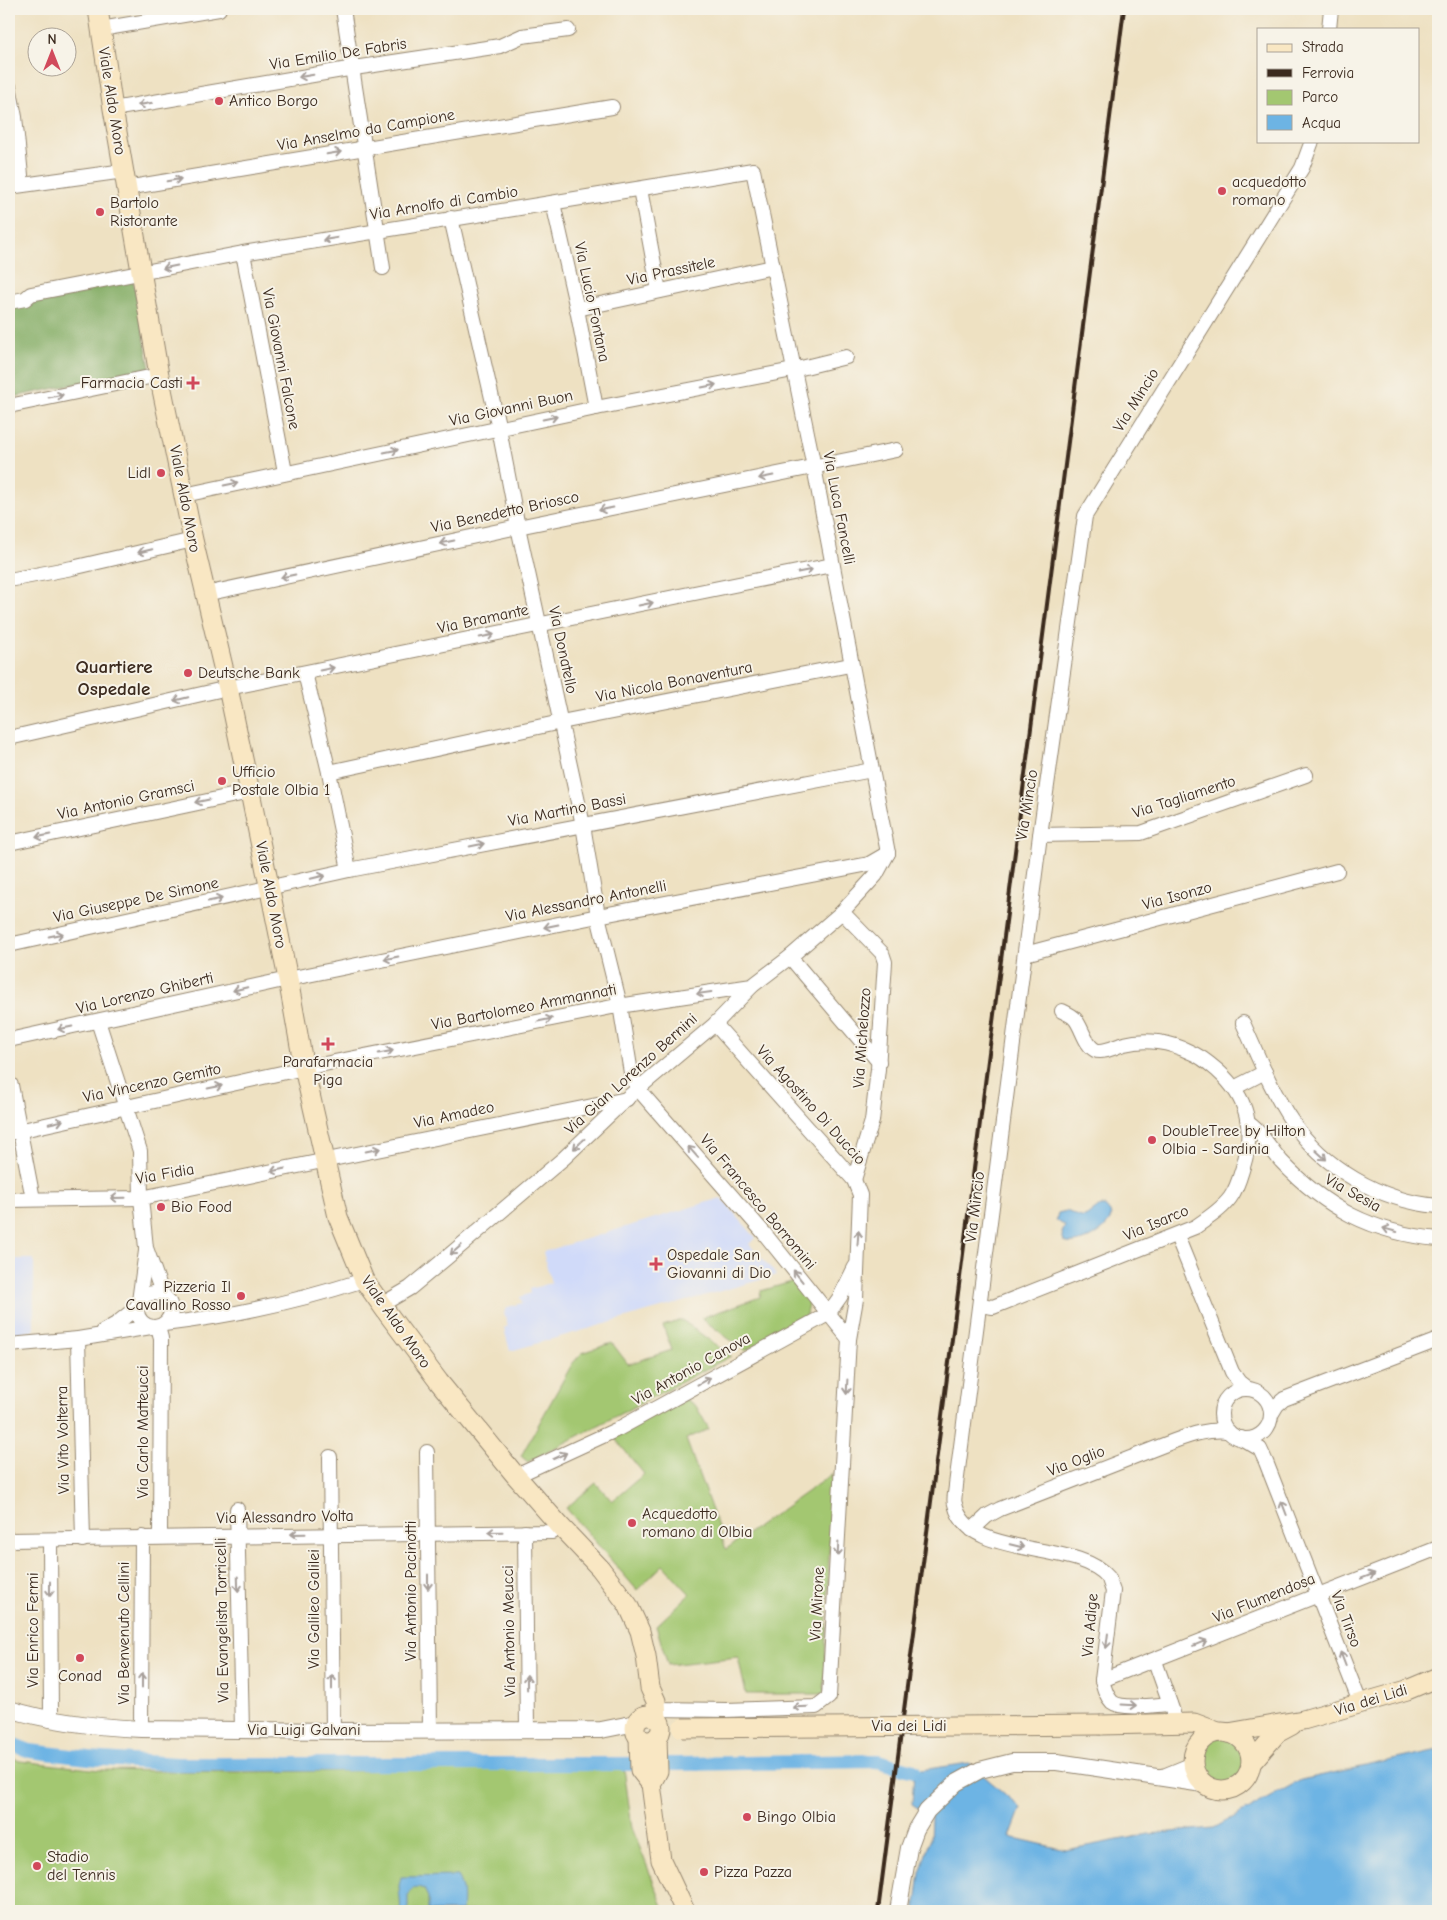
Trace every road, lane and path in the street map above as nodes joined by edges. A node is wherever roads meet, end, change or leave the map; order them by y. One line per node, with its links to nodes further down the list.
1 (98, 9): 6 (main road, Viale Aldo Moro)
2 (219, 9): 6 (street)
3 (344, 9): 8 (street)
4 (1330, 9): 5 (street)
5 (1329, 28)
6 (101, 29): 11 (main road, Viale Aldo Moro)
7 (568, 30): 8 (street, Via Emilio De Fabris)
8 (354, 68): 11 (street, Via Emilio De Fabris, one-way to 11); 13 (street)
9 (9, 86): 16 (street)
10 (612, 107): 13 (street, Via Anselmo da Campione)
11 (113, 109): 15 (main road, Viale Aldo Moro)
12 (1312, 142): 54 (street, Via Mincio)
13 (366, 147): 15 (street, Via Anselmo da Campione, one-way to 13); 20 (street)
14 (753, 170): 17 (street, Via Arnolfo di Cambio); 22 (street, Via Luca Fancelli)
15 (125, 180): 16 (street, Via Anselmo da Campione); 24 (main road, Viale Aldo Moro)
16 (15, 186)
17 (640, 189): 18 (street, Via Arnolfo di Cambio); 25 (street)
18 (553, 203): 19 (street, Via Arnolfo di Cambio); 27 (street, Via Lucio Fontana)
19 (451, 218): 20 (street, Via Arnolfo di Cambio); 33 (street, Via Donatello)
20 (378, 232): 21 (street, Via Arnolfo di Cambio, one-way to 21); 23 (street)
21 (244, 253): 24 (street, Via Arnolfo di Cambio, one-way to 24); 36 (street, Via Giovanni Falcone)
22 (773, 267): 25 (street, Via Prassitele); 29 (street, Via Luca Fancelli)
23 (383, 268)
24 (141, 272): 26 (street, Via Arnolfo di Cambio); 30 (main road, Viale Aldo Moro)
25 (659, 291): 27 (street, Via Prassitele)
26 (9, 302)
27 (577, 308): 32 (street, Via Lucio Fontana)
28 (846, 356): 29 (street, Via Giovanni Buon)
29 (793, 370): 32 (street, Via Giovanni Buon, one-way to 29); 35 (street, Via Luca Fancelli)
30 (159, 375): 31 (street, one-way to 30); 37 (main road, Viale Aldo Moro)
31 (9, 406)
32 (596, 408): 33 (street, Via Giovanni Buon, one-way to 32)
33 (499, 429): 36 (street, Via Giovanni Buon, one-way to 33); 38 (street, Via Donatello)
34 (896, 450): 35 (street, Via Benedetto Briosco)
35 (814, 467): 38 (street, Via Benedetto Briosco, one-way to 38); 40 (street, Via Luca Fancelli)
36 (285, 472): 37 (street, Via Giovanni Buon, one-way to 36)
37 (184, 495): 39 (main road, Viale Aldo Moro)
38 (518, 527): 42 (street, Via Benedetto Briosco, one-way to 42); 43 (street, Via Donatello)
39 (192, 540): 41 (street, one-way to 41); 42 (main road, Viale Aldo Moro)
40 (832, 565): 43 (street, Via Bramante, one-way to 40); 44 (street, Via Luca Fancelli)
41 (9, 580)
42 (205, 594): 46 (main road, Viale Aldo Moro)
43 (540, 626): 45 (street, Via Bramante, one-way to 43); 47 (street, Via Donatello)
44 (850, 665): 47 (street, Via Nicola Bonaventura); 49 (street, Via Luca Fancelli)
45 (305, 673): 46 (street, Via Bramante); 50 (street)
46 (228, 688): 48 (street, Via Bramante, one-way to 48); 52 (main road, Viale Aldo Moro)
47 (561, 722): 50 (street, Via Nicola Bonaventura); 53 (street, Via Donatello)
48 (9, 738)
49 (872, 770): 53 (street, Via Martino Bassi); 56 (street, Via Luca Fancelli)
50 (329, 772): 57 (street)
51 (1306, 774): 54 (street, Via Tagliamento)
52 (250, 792): 55 (street, Via Antonio Gramsci, one-way to 55); 59 (main road, Viale Aldo Moro)
53 (583, 824): 57 (street, Via Martino Bassi, one-way to 53); 61 (street, Via Donatello)
54 (1040, 835): 63 (street, Via Mincio)
55 (9, 843)
56 (888, 853): 60 (street, Via Gian Lorenzo Bernini); 61 (street, Via Alessandro Antonelli)
57 (349, 870): 59 (street, Via Martino Bassi, one-way to 57)
58 (1337, 870): 63 (street, Via Isonzo)
59 (270, 888): 62 (street, Via Giuseppe De Simone, one-way to 59); 65 (main road, Viale Aldo Moro)
60 (842, 912): 64 (street, Via Gian Lorenzo Bernini); 73 (street, Via Michelozzo)
61 (598, 916): 65 (street, Via Alessandro Antonelli, one-way to 65); 67 (street, Via Donatello)
62 (9, 945)
63 (1025, 954): 98 (street, Via Mincio)
64 (790, 957): 66 (street, Via Gian Lorenzo Bernini); 73 (street)
65 (288, 979): 69 (street, Via Lorenzo Ghiberti, one-way to 69); 74 (main road, Viale Aldo Moro)
66 (752, 986): 67 (street, Via Bartolomeo Ammannati, one-way to 67); 71 (street, Via Gian Lorenzo Bernini)
67 (620, 1005): 74 (street, Via Bartolomeo Ammannati, one-way to 67); 78 (street, Via Donatello)
68 (1062, 1011): 77 (street, Via Isarco)
69 (98, 1021): 72 (street, Via Lorenzo Ghiberti, one-way to 72); 80 (street)
70 (1243, 1023): 75 (street, Via Sesia)
71 (715, 1024): 78 (street, Via Gian Lorenzo Bernini); 85 (street, Via Agostino Di Duccio)
72 (9, 1040)
73 (878, 1062): 85 (street, Via Michelozzo)
74 (304, 1068): 80 (street, Via Vincenzo Gemito, one-way to 74); 84 (main road, Viale Aldo Moro)
75 (1265, 1072): 77 (street); 89 (street, Via Sesia, one-way to 89)
76 (11, 1085): 83 (street)
77 (1234, 1088): 81 (street, Via Isarco)
78 (633, 1094): 79 (street, Via Amadeo); 82 (street, Via Gian Lorenzo Bernini); 99 (street, Via Francesco Borromini, one-way to 78)
79 (590, 1105): 82 (street); 84 (street, Via Amadeo, one-way to 79)
80 (124, 1107): 83 (street, Via Vincenzo Gemito, one-way to 80); 86 (street)
81 (1248, 1124): 90 (street, Via Isarco); 91 (street, Via Sesia, one-way to 81)
82 (595, 1129): 97 (street, Via Gian Lorenzo Bernini, one-way to 97)
83 (15, 1131): 87 (street)
84 (325, 1160): 86 (street, Via Fidia, one-way to 86); 94 (main road, Viale Aldo Moro)
85 (854, 1180): 93 (street, Via Agostino Di Duccio, one-way to 85)
86 (141, 1198): 87 (street, Via Fidia, one-way to 87); 92 (street)
87 (33, 1199): 88 (street, Via Fidia)
88 (9, 1200)
89 (1438, 1206)
90 (1177, 1236): 98 (street, Via Isarco); 107 (street)
91 (1438, 1239)
92 (146, 1248): 95 (street); 96 (street)
93 (857, 1263): 99 (street, Via Antonio Canova); 104 (street, Via Agostino Di Duccio)
94 (364, 1280): 97 (main road, Viale Aldo Moro); 100 (street)
95 (167, 1301): 96 (street); 100 (street); 101 (street)
96 (138, 1304): 101 (street); 102 (street)
97 (381, 1305): 121 (main road, Viale Aldo Moro)
98 (980, 1305): 124 (street, Via Mincio)
99 (828, 1314): 104 (street, Via Francesco Borromini); 121 (street, Via Antonio Canova, one-way to 99)
100 (206, 1319): 101 (street)
101 (157, 1326): 102 (street); 130 (street, Via Carlo Matteucci)
102 (95, 1336): 103 (street)
103 (78, 1338): 106 (street); 133 (street, Via Vito Volterra)
104 (849, 1338): 150 (street, Via Mirone, one-way to 150)
105 (1438, 1340): 111 (street)
106 (9, 1345)
107 (1232, 1372): 108 (street); 109 (street)
108 (1248, 1388): 109 (street); 110 (street)
109 (1231, 1393): 112 (street)
110 (1266, 1398): 111 (street); 113 (street)
111 (1284, 1399): 113 (street)
112 (1220, 1414): 114 (street); 116 (street)
113 (1271, 1415): 115 (street)
114 (1228, 1431): 116 (street); 117 (street)
115 (1264, 1431): 117 (street); 120 (street)
116 (1197, 1432): 124 (street, Via Oglio)
117 (1241, 1438): 120 (street)
118 (427, 1452): 126 (street, Via Antonio Pacinotti)
119 (330, 1457): 127 (street, Via Galileo Galilei)
120 (1266, 1462): 135 (street, Via Tirso, one-way to 120)
121 (516, 1476): 123 (main road, Viale Aldo Moro)
122 (237, 1509): 128 (street, Via Evangelista Torricelli)
123 (561, 1527): 125 (street, Via Alessandro Volta); 150 (main road, Viale Aldo Moro)
124 (972, 1530): 138 (street, Via Adige, one-way to 138)
125 (525, 1532): 126 (street, Via Alessandro Volta, one-way to 126); 149 (street, Via Antonio Meucci, one-way to 125)
126 (428, 1533): 127 (street, Via Alessandro Volta); 148 (street, Via Antonio Pacinotti, one-way to 148)
127 (331, 1534): 128 (street, Via Alessandro Volta, one-way to 128); 151 (street, Via Galileo Galilei, one-way to 127)
128 (237, 1535): 130 (street, Via Alessandro Volta); 147 (street, Via Evangelista Torricelli, one-way to 147)
129 (142, 1537): 130 (street, Via Alessandro Volta); 133 (street, Via Alessandro Volta); 146 (street, Via Benvenuto Cellini, one-way to 129)
130 (160, 1537)
131 (9, 1540): 132 (street, Via Alessandro Volta)
132 (50, 1540): 133 (street, Via Alessandro Volta); 142 (street, Via Enrico Fermi, one-way to 142)
133 (83, 1540)
134 (1438, 1548): 135 (street, Via Flumendosa, one-way to 134)
135 (1318, 1595): 136 (street, Via Flumendosa, one-way to 135); 140 (street, Via Tirso, one-way to 135)
136 (1155, 1661): 138 (street, Via Flumendosa); 139 (street)
137 (1438, 1677): 140 (main road, Via dei Lidi)
138 (1102, 1680): 139 (street, Via Adige, one-way to 139)
139 (1170, 1704): 144 (street)
140 (1361, 1704): 143 (main road, Via dei Lidi)
141 (9, 1709): 142 (street, Via Luigi Galvani)
142 (51, 1719): 146 (street, Via Luigi Galvani)
143 (1302, 1720): 152 (main road, Via dei Lidi); 154 (main road, Via dei Lidi)
144 (1185, 1723): 145 (main road, Via dei Lidi); 152 (main road, Via dei Lidi)
145 (1158, 1724): 150 (main road, Via dei Lidi, bridge); 153 (main road, Via dei Lidi)
146 (141, 1729): 147 (street, Via Luigi Galvani)
147 (242, 1730): 151 (street, Via Luigi Galvani)
148 (430, 1730): 149 (street, Via Luigi Galvani); 151 (street, Via Luigi Galvani)
149 (527, 1730): 150 (street, Via Luigi Galvani)
150 (648, 1730): 158 (main road)
151 (333, 1731)
152 (1223, 1733): 153 (main road); 154 (main road)
153 (1198, 1745): 155 (main road)
154 (1251, 1763): 157 (main road)
155 (1193, 1765): 156 (street); 157 (main road)
156 (1158, 1777): 157 (street); 159 (street)
157 (1204, 1784)
158 (685, 1911)
159 (898, 1911)

